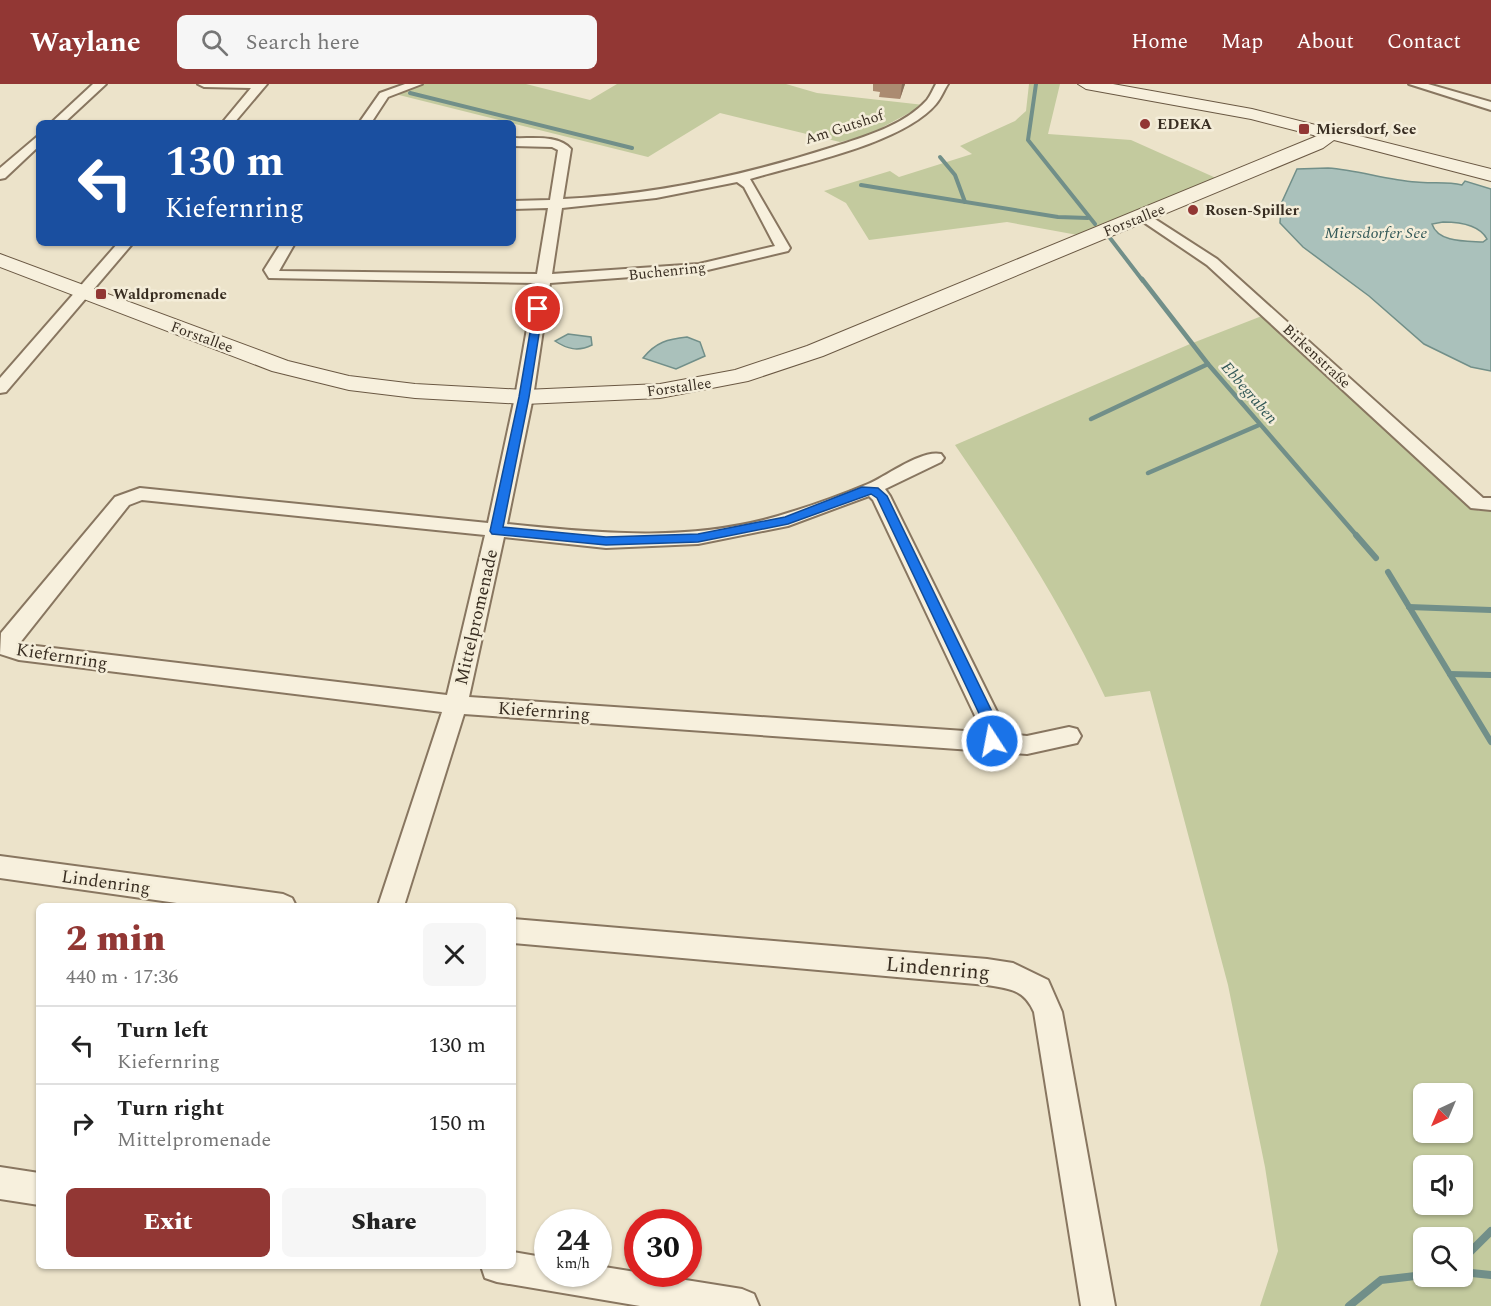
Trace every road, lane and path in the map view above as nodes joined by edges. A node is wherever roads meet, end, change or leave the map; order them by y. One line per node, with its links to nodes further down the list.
1 (100, 84): 10 (street)
2 (204, 84): 3 (street)
3 (260, 84): 11 (street)
4 (415, 84): 12 (street)
5 (942, 84): 18 (street, Am Gutshof)
6 (1086, 84): 8 (street)
7 (1415, 84): 9 (street)
8 (1153, 89): 13 (street)
9 (1491, 106)
10 (60, 120)
11 (230, 120)
12 (367, 120)
13 (1332, 134): 17 (street); 21 (street, Forstallee)
14 (36, 142): 16 (street)
15 (516, 142): 20 (street, Mittelpromenade)
16 (0, 175)
17 (1491, 176)
18 (740, 178): 20 (street); 25 (street, Buchenring)
19 (516, 205): 20 (street)
20 (555, 205): 25 (street, Mittelpromenade)
21 (1144, 216): 28 (street, Forstallee); 31 (street, Birkenstraße)
22 (123, 246): 26 (street)
23 (286, 246): 25 (street, Buchenring)
24 (0, 260): 26 (street, Forstallee)
25 (543, 279): 28 (street, Mittelpromenade)
26 (84, 293): 27 (street); 28 (street, Forstallee)
27 (0, 388)
28 (524, 397): 32 (street, Mittelpromenade)
29 (935, 458): 30 (street, Kiefernring)
30 (874, 491): 32 (street, Kiefernring); 35 (street)
31 (1487, 505)
32 (496, 531): 33 (street, Mittelpromenade); 33 (street, Kiefernring)
33 (456, 705): 35 (street, Kiefernring); 38 (street, Mittelpromenade)
34 (1069, 736): 35 (street, Kiefernring)
35 (992, 741)
36 (0, 867): 37 (street, Lindenring)
37 (261, 903)
38 (392, 903)
39 (516, 931): 44 (street, Lindenring)
40 (0, 1183): 41 (street)
41 (36, 1189)
42 (515, 1269): 43 (street)
43 (742, 1306)
44 (1098, 1306)

